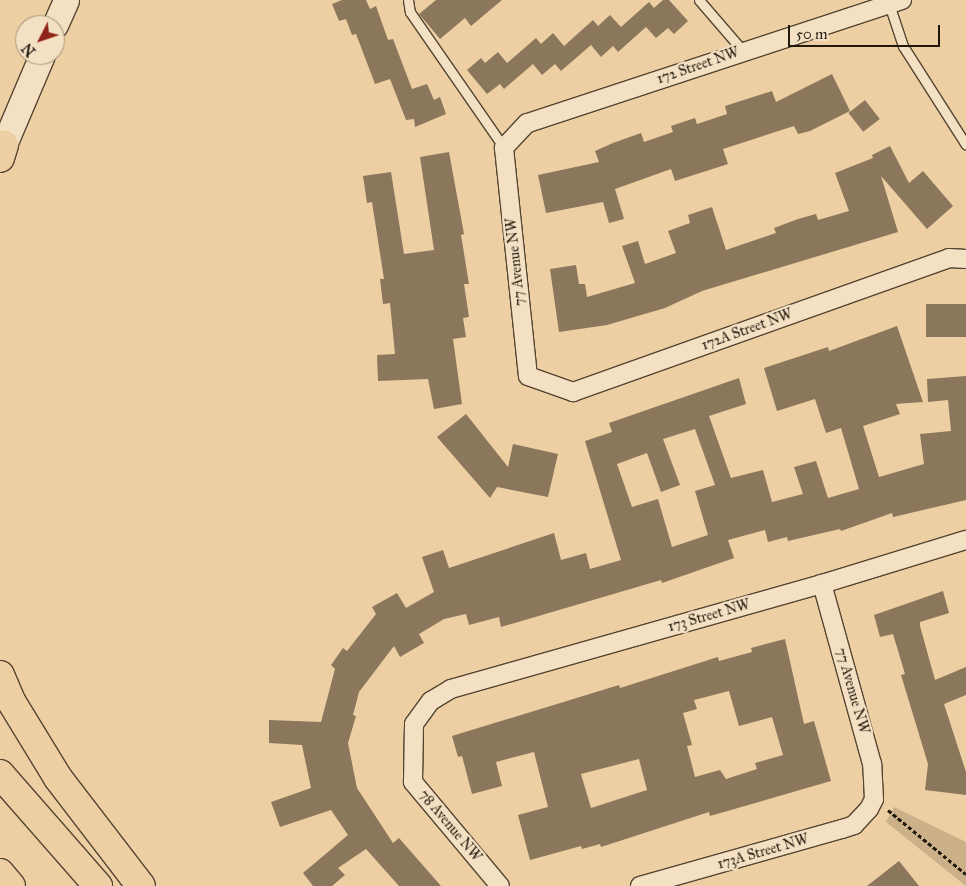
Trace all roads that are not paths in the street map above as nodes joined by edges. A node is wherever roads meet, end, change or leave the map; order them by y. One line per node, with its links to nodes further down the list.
1 (66, 0): 5 (main road)
2 (408, 0): 9 (lane)
3 (699, 0): 6 (lane)
4 (895, 2): 6 (street, 172 Street NW); 8 (lane)
5 (59, 15)
6 (743, 51): 9 (street, 172 Street NW)
7 (38, 65): 10 (main road)
8 (966, 145)
9 (504, 148): 12 (street, 77 Avenue NW)
10 (1, 153)
11 (966, 258): 12 (street, 172A Street NW)
12 (528, 376)
13 (966, 540): 14 (street, 173 Street NW)
14 (822, 584): 16 (street, 173 Street NW); 18 (street, 77 Avenue NW)
15 (0, 676): 22 (highway)
16 (451, 690): 23 (street, 78 Avenue NW)
17 (0, 774): 21 (highway)
18 (874, 798): 24 (street, 173A Street NW)
19 (0, 873): 20 (highway)
20 (11, 886)
21 (98, 886)
22 (141, 886)
23 (500, 886)
24 (640, 886)

